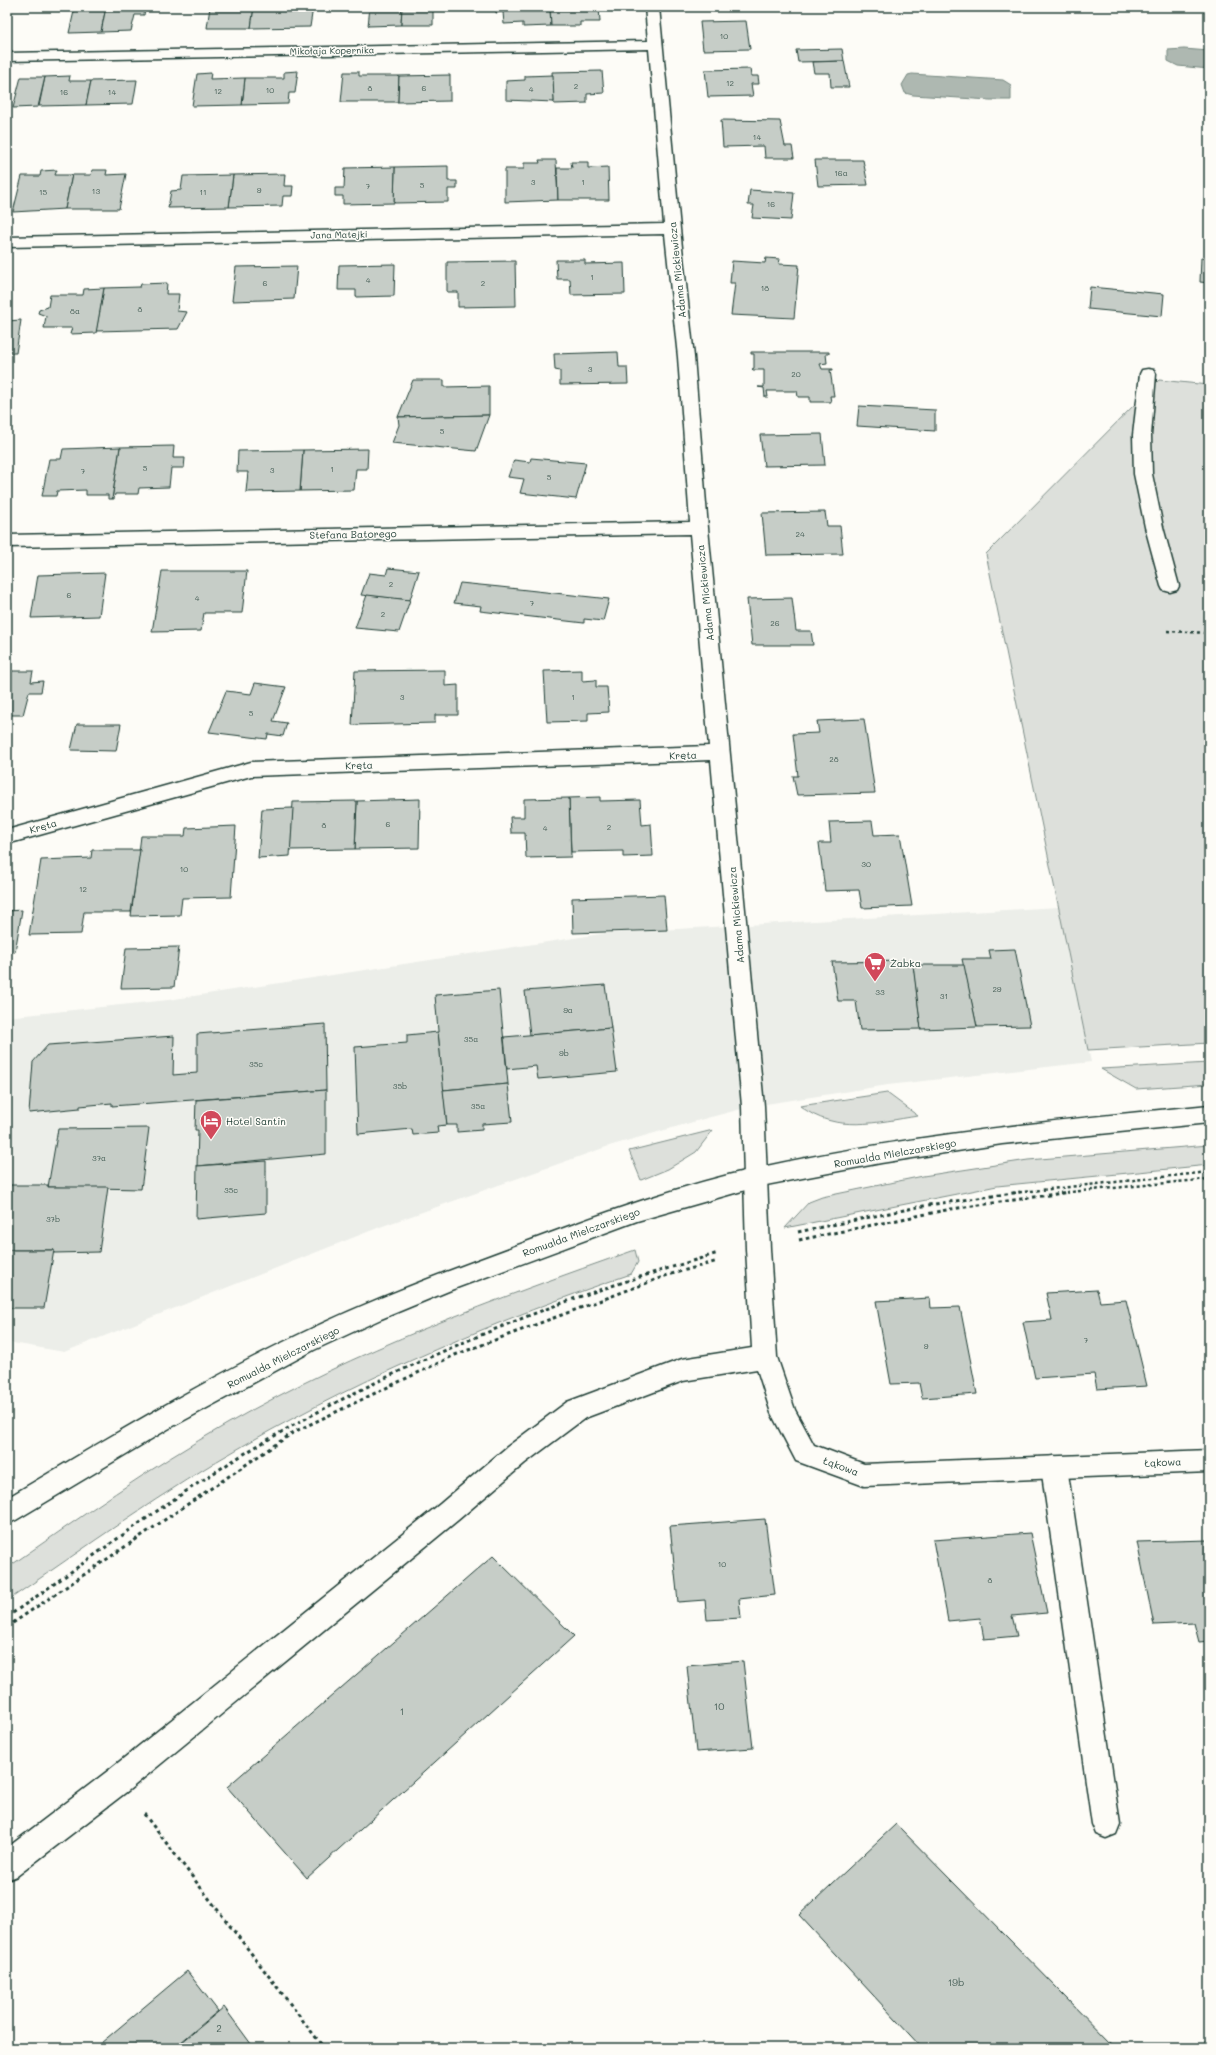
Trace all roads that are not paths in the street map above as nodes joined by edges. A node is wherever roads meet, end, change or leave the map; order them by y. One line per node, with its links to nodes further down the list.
1 (652, 7): 2 (street, Adama Mickiewicza)
2 (656, 45): 3 (street, Mikołaja Kopernika); 4 (street, Adama Mickiewicza)
3 (7, 57)
4 (672, 228): 5 (street, Jana Matejki); 7 (street, Adama Mickiewicza)
5 (7, 242)
6 (1148, 374): 9 (street)
7 (699, 528): 8 (street, Stefana Batorego); 10 (street, Adama Mickiewicza)
8 (7, 540)
9 (1170, 586)
10 (721, 753): 11 (street, Kręta); 13 (street, Adama Mickiewicza)
11 (7, 836)
12 (1209, 1114): 13 (street, Romualda Mielczarskiego)
13 (756, 1178): 14 (street, Łąkowa); 17 (street, Romualda Mielczarskiego)
14 (766, 1357): 16 (street, Łąkowa); 19 (street)
15 (1209, 1461): 16 (street, Łąkowa)
16 (1054, 1467): 18 (street)
17 (7, 1512)
18 (1106, 1824)
19 (7, 1866)

